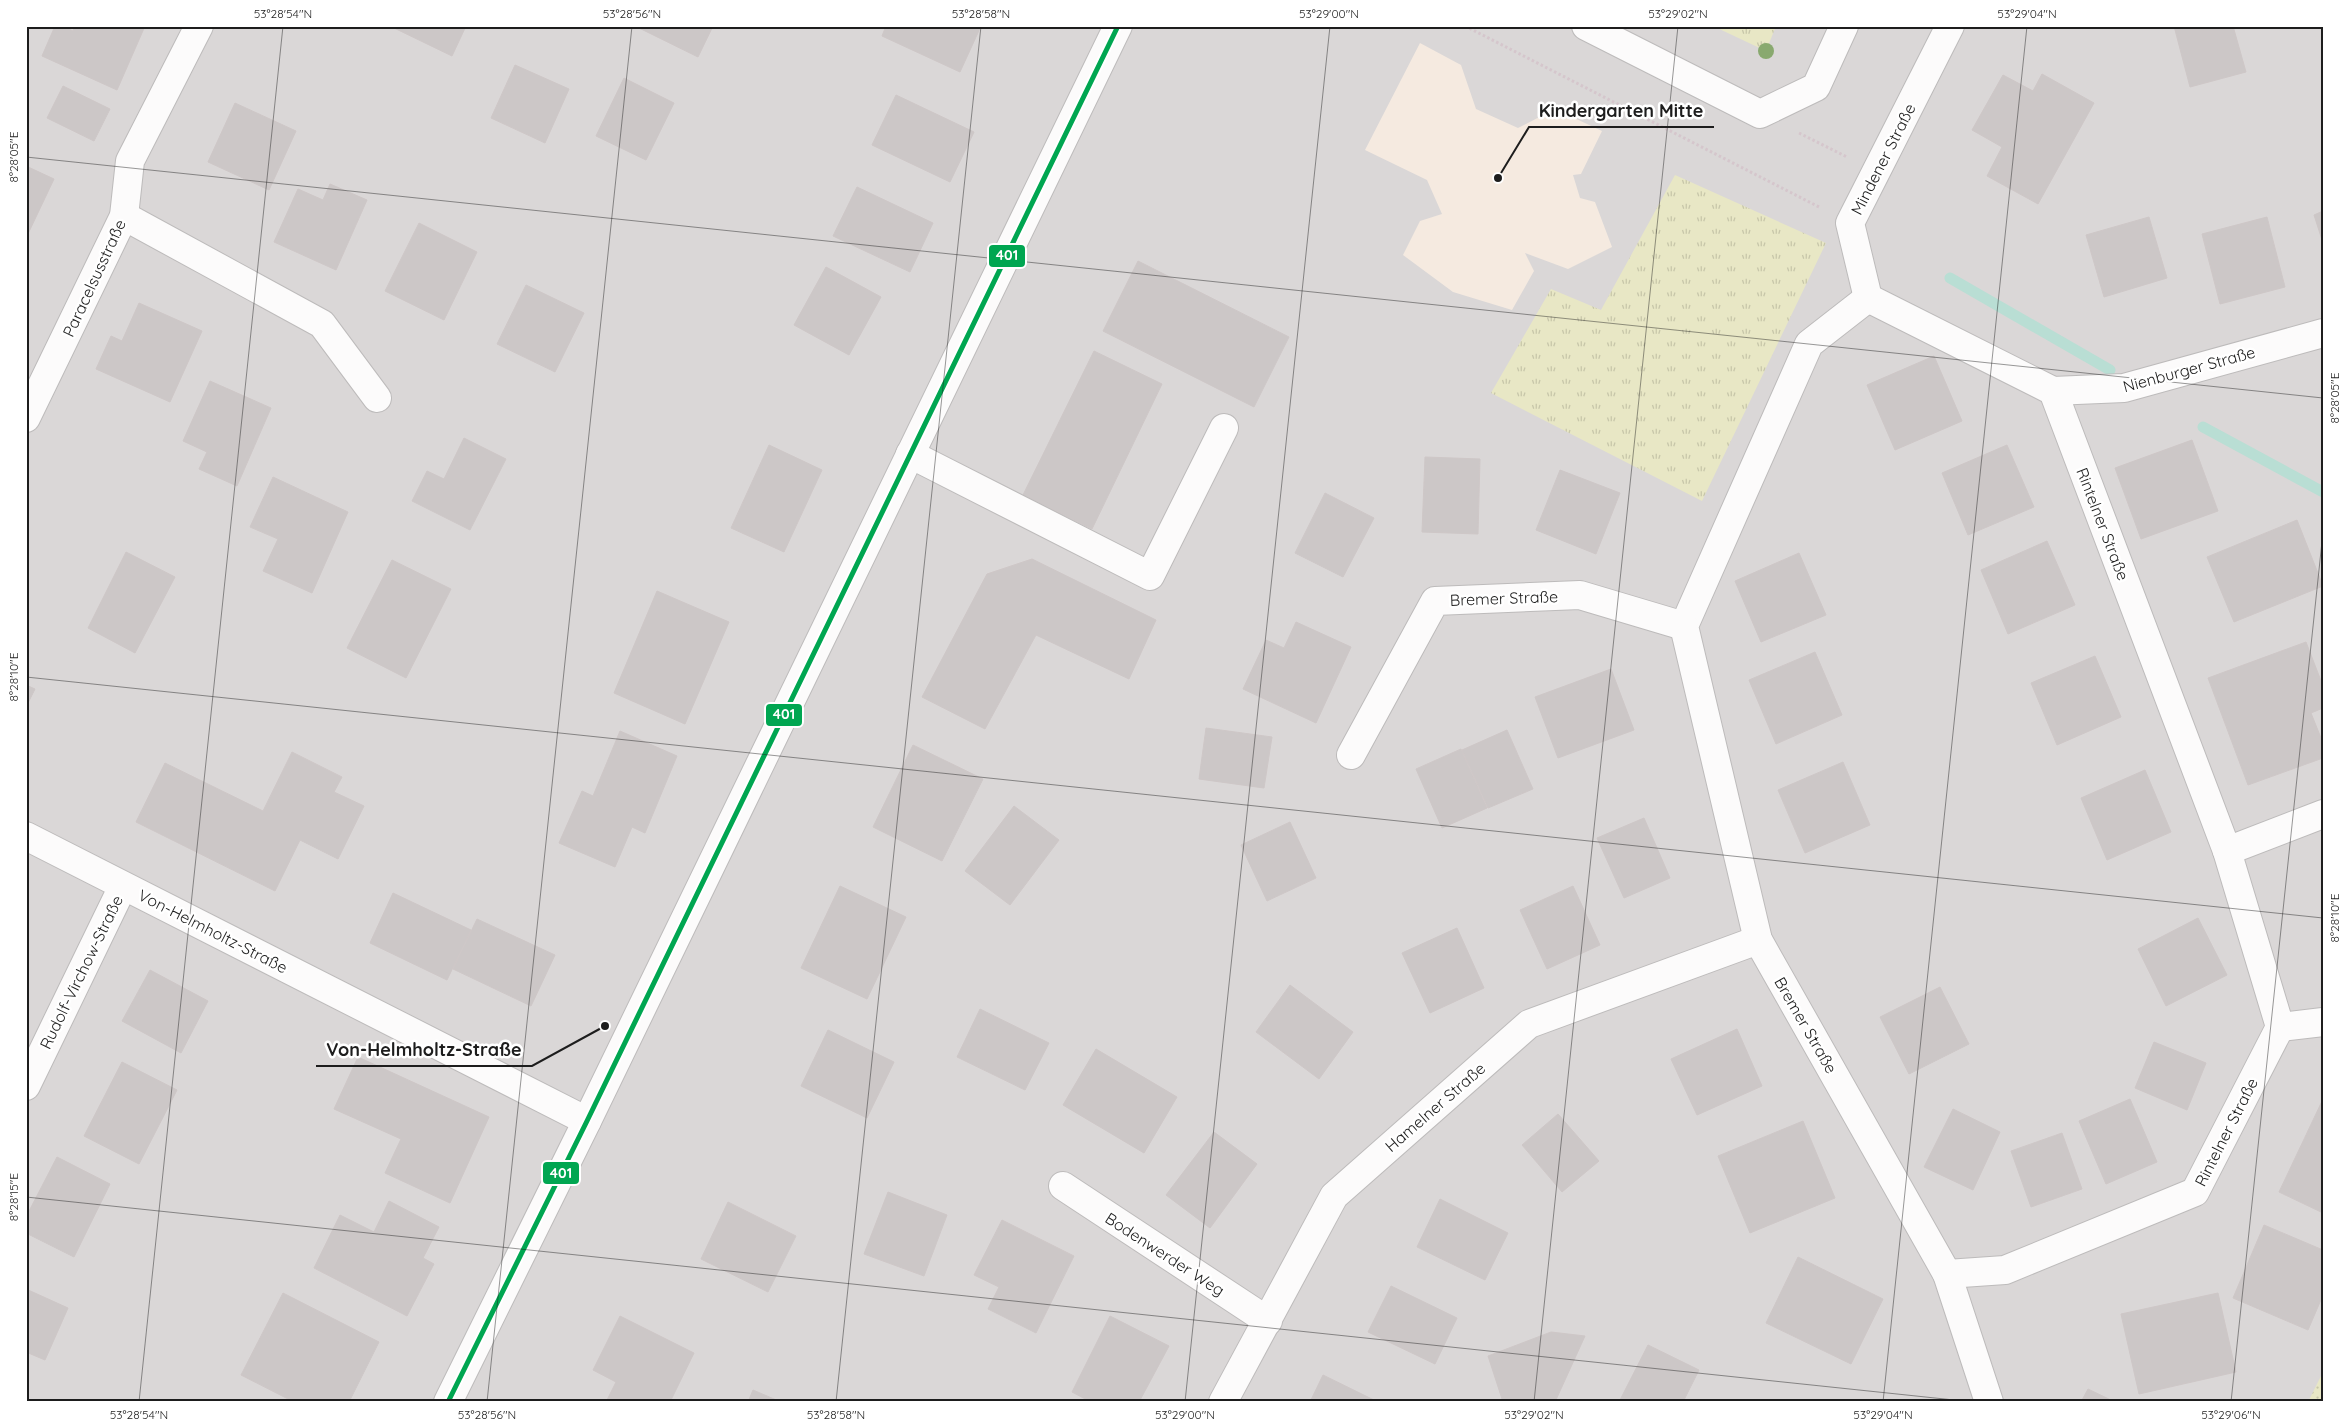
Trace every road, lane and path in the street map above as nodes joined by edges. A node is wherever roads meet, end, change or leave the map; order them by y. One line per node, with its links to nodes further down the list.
1 (198, 26): 9 (street, Paracelsusstraße)
2 (1118, 26): 17 (street)
3 (1465, 26): 10 (path)
4 (1586, 26): 7 (street)
5 (1844, 26): 7 (street)
6 (1950, 26): 8 (street, Mindener Straße)
7 (1760, 114): 8 (path)
8 (1876, 172): 10 (street, Mindener Straße)
9 (124, 216): 14 (street); 15 (street, Paracelsusstraße)
10 (1850, 223): 11 (street, Mindener Straße)
11 (1868, 298): 13 (street); 18 (street)
12 (2323, 333): 13 (street, Nienburger Straße)
13 (2052, 391): 22 (street, Rintelner Straße)
14 (377, 398)
15 (26, 418)
16 (1224, 428): 17 (street)
17 (910, 454): 28 (street)
18 (1684, 626): 19 (street, Bremer Straße); 24 (street, Bremer Straße)
19 (1351, 755)
20 (2323, 814): 22 (street)
21 (26, 836): 23 (street, Von-Helmholtz-Straße)
22 (2227, 851): 26 (street, Rintelner Straße)
23 (123, 886): 27 (street, Rudolf-Virchow-Straße); 28 (street, Von-Helmholtz-Straße)
24 (1758, 940): 30 (street, Bremer Straße); 31 (street, Hamelner Straße)
25 (2323, 1022): 26 (street)
26 (2280, 1027): 30 (street, Rintelner Straße)
27 (26, 1086)
28 (587, 1121): 32 (street)
29 (1063, 1186): 31 (street, Bodenwerder Weg)
30 (1947, 1274): 34 (street, Bremer Straße)
31 (1268, 1321): 33 (street, Hamelner Straße)
32 (449, 1401)
33 (1223, 1402)
34 (1989, 1402)

